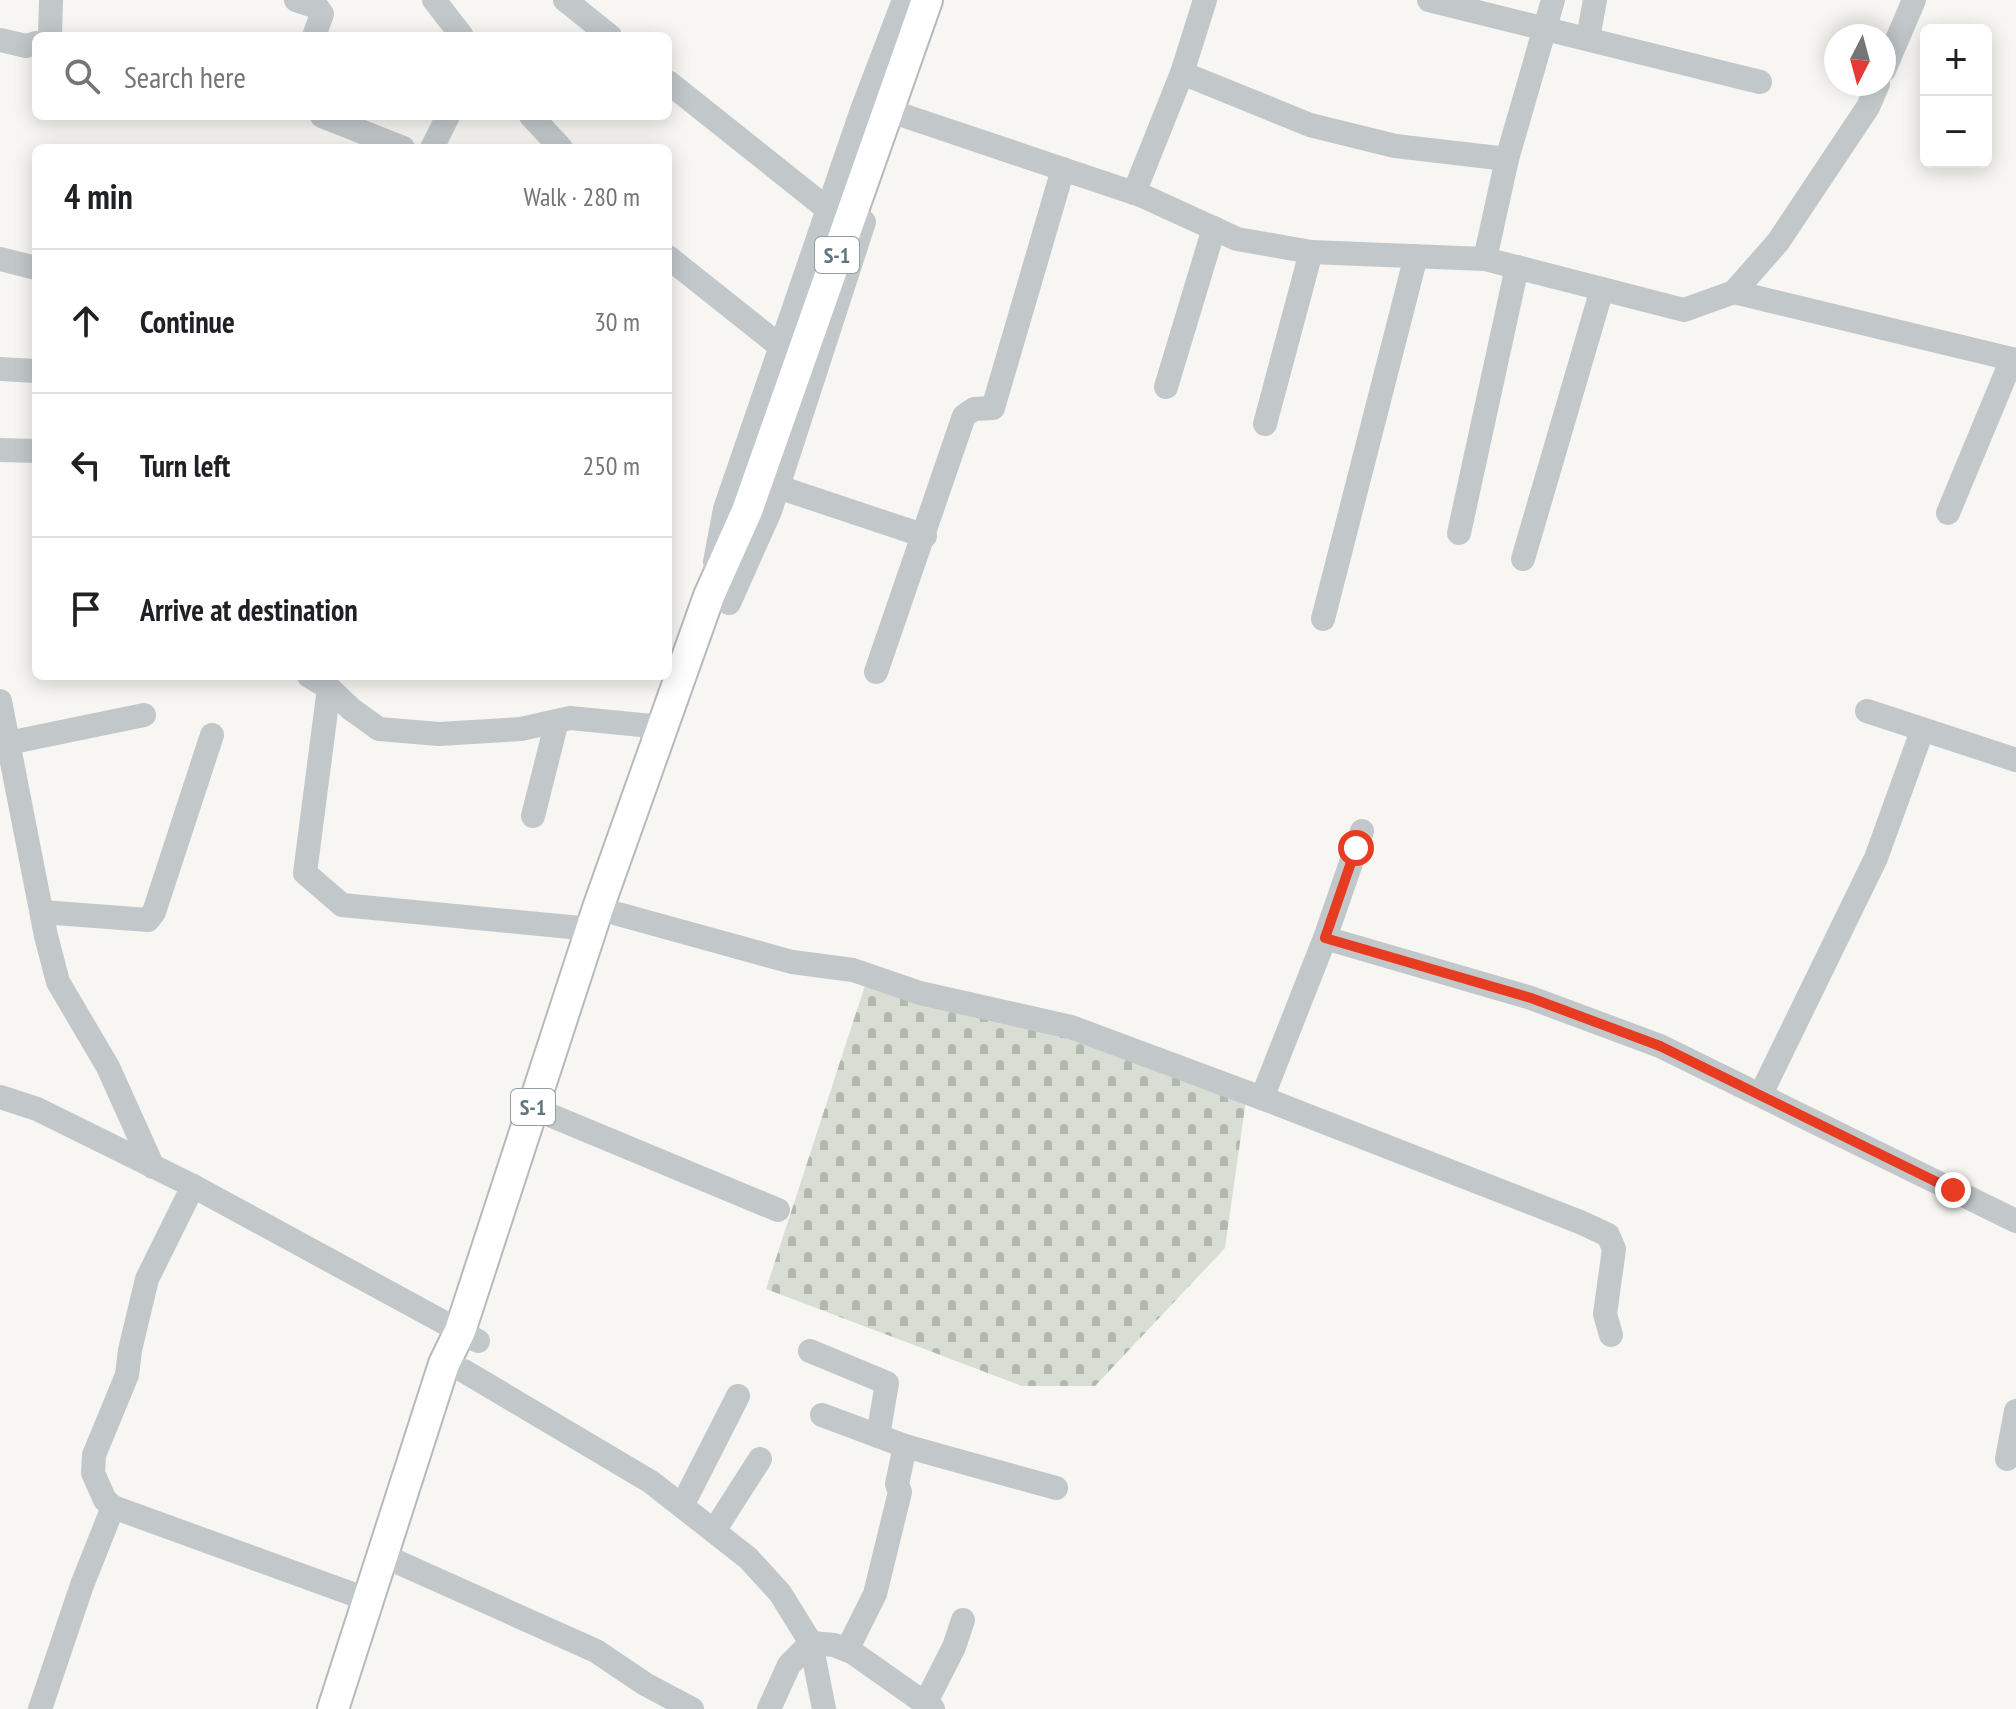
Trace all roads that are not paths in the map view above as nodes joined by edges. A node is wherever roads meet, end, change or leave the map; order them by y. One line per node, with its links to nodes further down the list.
1 (51, 0): 14 (street)
2 (296, 0): 15 (street)
3 (434, 0): 16 (street)
4 (565, 0): 17 (street)
5 (904, 0): 36 (street)
6 (927, 0): 60 (main road, S-1)
7 (940, 0): 26 (street)
8 (1205, 0): 22 (street)
9 (1429, 0): 13 (street)
10 (1553, 0): 13 (street)
11 (1595, 0): 18 (street)
12 (1914, 0): 20 (street)
13 (1546, 31): 18 (street); 33 (street)
14 (49, 32)
15 (315, 32)
16 (459, 32)
17 (605, 32)
18 (1588, 38): 23 (street)
19 (0, 40): 21 (street)
20 (1896, 42)
21 (32, 44)
22 (1182, 73): 33 (street); 35 (street)
23 (1760, 82)
24 (672, 85): 36 (street)
25 (1873, 96): 46 (street)
26 (899, 114): 34 (street); 55 (street)
27 (332, 120): 30 (street)
28 (446, 120): 31 (street)
29 (535, 120): 32 (street)
30 (393, 144)
31 (434, 144)
32 (557, 144)
33 (1507, 159): 41 (street)
34 (1063, 169): 35 (street); 58 (street)
35 (1134, 193): 37 (street)
36 (830, 211): 47 (street)
37 (1214, 228): 38 (street); 51 (street)
38 (1311, 252): 39 (street); 52 (street)
39 (1416, 256): 41 (street); 61 (street)
40 (0, 259): 43 (street)
41 (1485, 259): 44 (street)
42 (672, 260): 47 (street)
43 (32, 267)
44 (1517, 267): 45 (street); 57 (street)
45 (1602, 289): 46 (street); 59 (street)
46 (1734, 292): 48 (street)
47 (781, 347): 60 (street)
48 (2014, 359): 56 (street)
49 (0, 369): 50 (street)
50 (32, 371)
51 (1166, 387)
52 (1265, 424)
53 (0, 450): 54 (street)
54 (32, 451)
55 (778, 487): 58 (street); 60 (street)
56 (1948, 513)
57 (1459, 533)
58 (925, 536): 62 (street)
59 (1523, 559)
60 (719, 600): 68 (main road, S-1); 77 (main road, S-1)
61 (1323, 619)
62 (876, 672)
63 (319, 682): 67 (street); 77 (street)
64 (0, 701): 71 (street)
65 (1867, 711): 69 (street)
66 (144, 715): 71 (street)
67 (557, 721): 68 (street); 74 (street)
68 (662, 727): 77 (main road, S-1)
69 (1922, 731): 72 (street); 79 (street)
70 (212, 735): 76 (street)
71 (8, 743): 73 (street)
72 (2015, 758)
73 (11, 813): 76 (street)
74 (533, 816)
75 (1362, 831): 78 (street)
76 (42, 912): 83 (street)
77 (604, 922): 81 (street); 82 (main road, S-1); 88 (main road, S-1)
78 (1325, 938): 79 (street); 81 (street)
79 (1761, 1094): 86 (street)
80 (0, 1097): 83 (street)
81 (1262, 1098): 87 (street)
82 (552, 1116): 85 (street); 88 (main road, S-1)
83 (153, 1167): 84 (street)
84 (193, 1186): 88 (street); 100 (street)
85 (778, 1210)
86 (2016, 1221)
87 (1611, 1335)
88 (469, 1336): 90 (main road, S-1); 102 (main road, S-1)
89 (810, 1351): 94 (street)
90 (464, 1371): 99 (street); 102 (main road, S-1)
91 (738, 1396): 99 (street)
92 (2016, 1411): 97 (street)
93 (822, 1415): 94 (street)
94 (878, 1436): 95 (street)
95 (905, 1446): 98 (street); 106 (street)
96 (760, 1459): 101 (street)
97 (2007, 1459)
98 (1056, 1488)
99 (682, 1506): 101 (street)
100 (113, 1507): 103 (street); 108 (street)
101 (714, 1531): 105 (street)
102 (393, 1560): 103 (main road, S-1); 110 (main road, S-1); 111 (street)
103 (369, 1600): 109 (main road, S-1)
104 (963, 1620): 107 (street)
105 (811, 1643): 106 (street); 112 (street); 113 (street)
106 (847, 1650): 107 (street)
107 (929, 1706)
108 (40, 1709)
109 (333, 1709)
110 (355, 1709)
111 (692, 1709)
112 (769, 1709)
113 (824, 1709)

